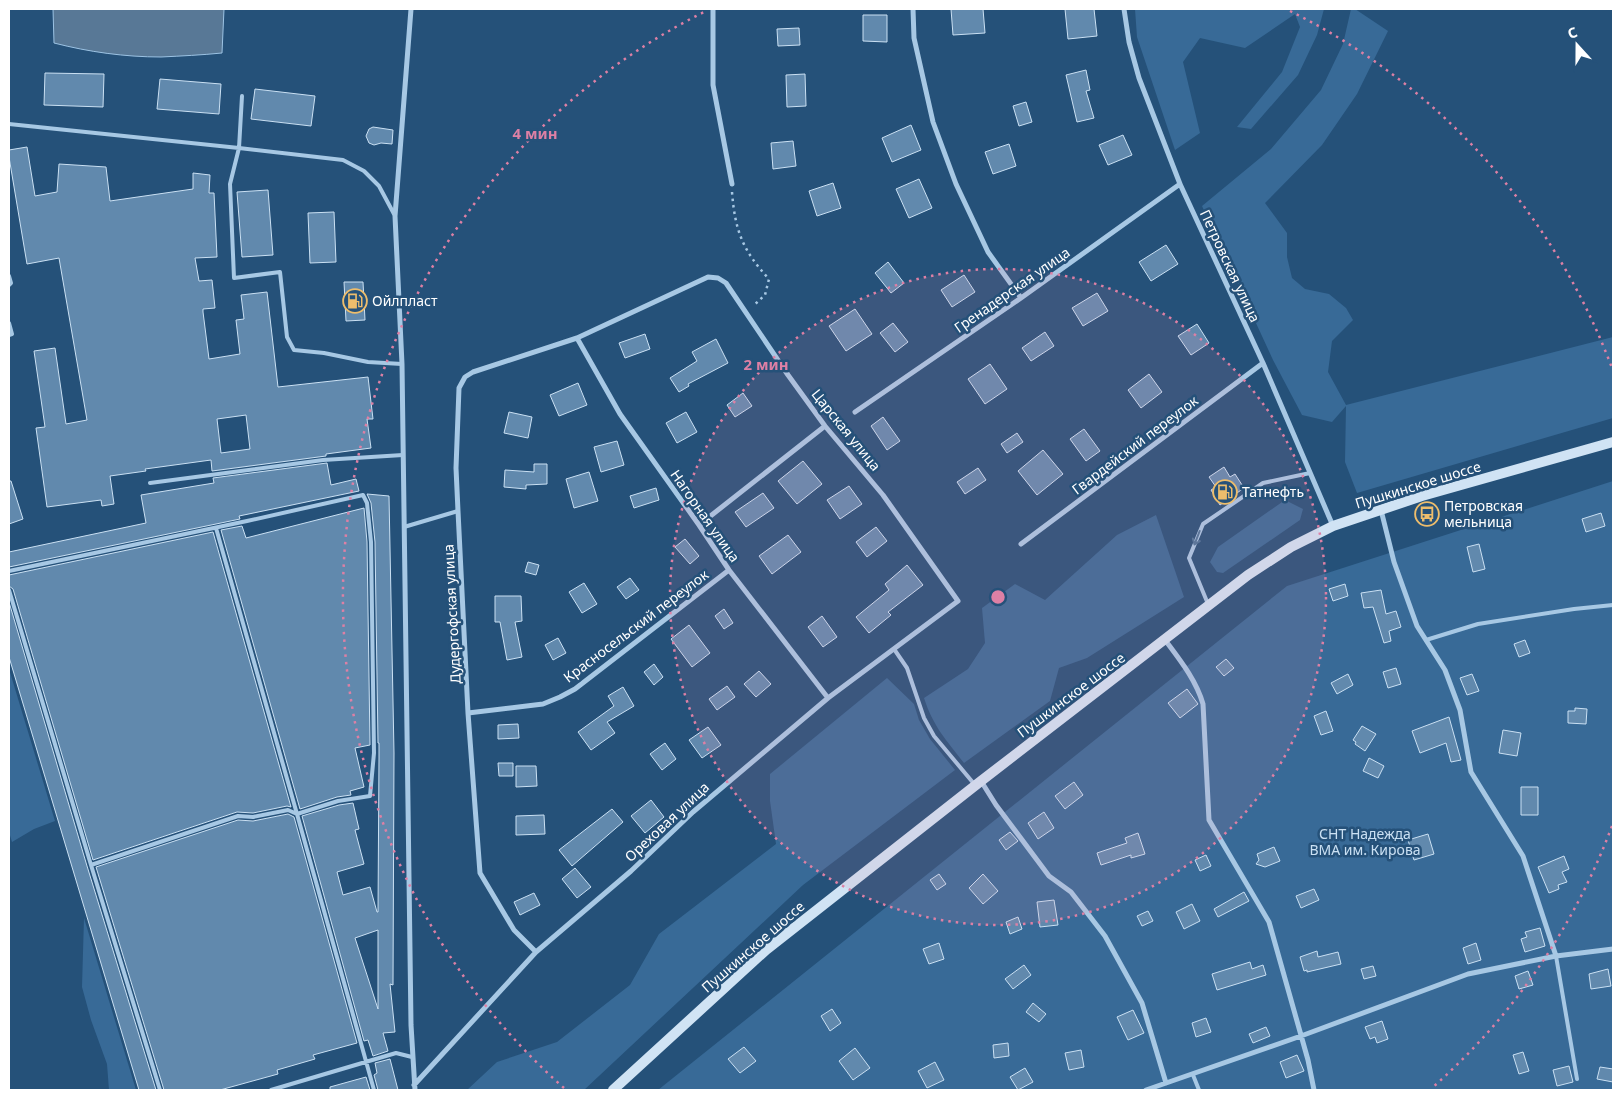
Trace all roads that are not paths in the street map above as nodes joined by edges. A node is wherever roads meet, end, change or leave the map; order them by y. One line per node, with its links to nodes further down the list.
1 (411, 9): 10 (street)
2 (713, 9): 8 (street)
3 (913, 9): 13 (street)
4 (1124, 9): 9 (street, Петровская улица)
5 (242, 96): 7 (lane)
6 (9, 124): 7 (lane)
7 (239, 148): 10 (lane); 17 (lane)
8 (732, 184)
9 (1180, 184): 13 (street, Гренадерская улица); 18 (street, Петровская улица)
10 (395, 216): 17 (street)
11 (9, 276): 12 (lane)
12 (9, 285)
13 (1021, 298): 19 (street, Гренадерская улица)
14 (9, 322): 15 (lane)
15 (9, 335)
16 (578, 338): 20 (street, Царская улица); 26 (street, Дудергофская улица); 27 (street, Нагорная улица)
17 (402, 364): 22 (street)
18 (1262, 364): 23 (street, Петровская улица); 31 (street, Гвардейский переулок)
19 (854, 412)
20 (825, 426): 27 (street); 35 (street, Царская улица)
21 (1613, 442): 25 (main road, Пушкинское шоссе)
22 (403, 454): 24 (lane); 29 (street)
23 (1310, 473): 28 (street, Петровская улица); 37 (lane, one-way to 37)
24 (150, 483)
25 (1381, 510): 28 (main road, Пушкинское шоссе); 39 (street)
26 (458, 511): 29 (lane); 42 (street, Дудергофская улица)
27 (699, 525): 32 (street, Нагорная улица)
28 (1333, 526): 37 (main road, Пушкинское шоссе)
29 (404, 527): 50 (street)
30 (216, 528): 33 (lane); 44 (lane); 44 (lane)
31 (1021, 544)
32 (728, 570): 41 (street, Нагорная улица); 42 (street, Красносельский переулок)
33 (9, 571)
34 (9, 590): 45 (lane)
35 (958, 601): 40 (street, Ореховая улица)
36 (1613, 605): 39 (lane)
37 (1209, 606): 38 (main road, Пушкинское шоссе)
38 (1165, 640): 43 (main road, Пушкинское шоссе); 49 (street)
39 (1426, 640): 48 (street)
40 (894, 649): 41 (street, Ореховая улица); 43 (lane)
41 (828, 698): 47 (street, Ореховая улица)
42 (468, 713): 47 (street, Дудергофская улица)
43 (978, 783): 54 (street); 59 (main road, Пушкинское шоссе)
44 (297, 814): 45 (lane); 51 (lane)
45 (91, 865): 56 (lane)
46 (1613, 949): 48 (street)
47 (536, 952): 55 (street, Ореховая улица)
48 (1556, 956): 49 (street); 53 (lane)
49 (1301, 1036): 52 (street); 62 (street)
50 (412, 1056): 51 (lane); 55 (street)
51 (366, 1062): 57 (lane); 58 (lane)
52 (1193, 1074): 54 (street); 61 (lane)
53 (1577, 1079)
54 (1166, 1083): 60 (street)
55 (414, 1087)
56 (160, 1090)
57 (271, 1090)
58 (374, 1090)
59 (613, 1090)
60 (1146, 1090)
61 (1199, 1090)
62 (1314, 1090)

